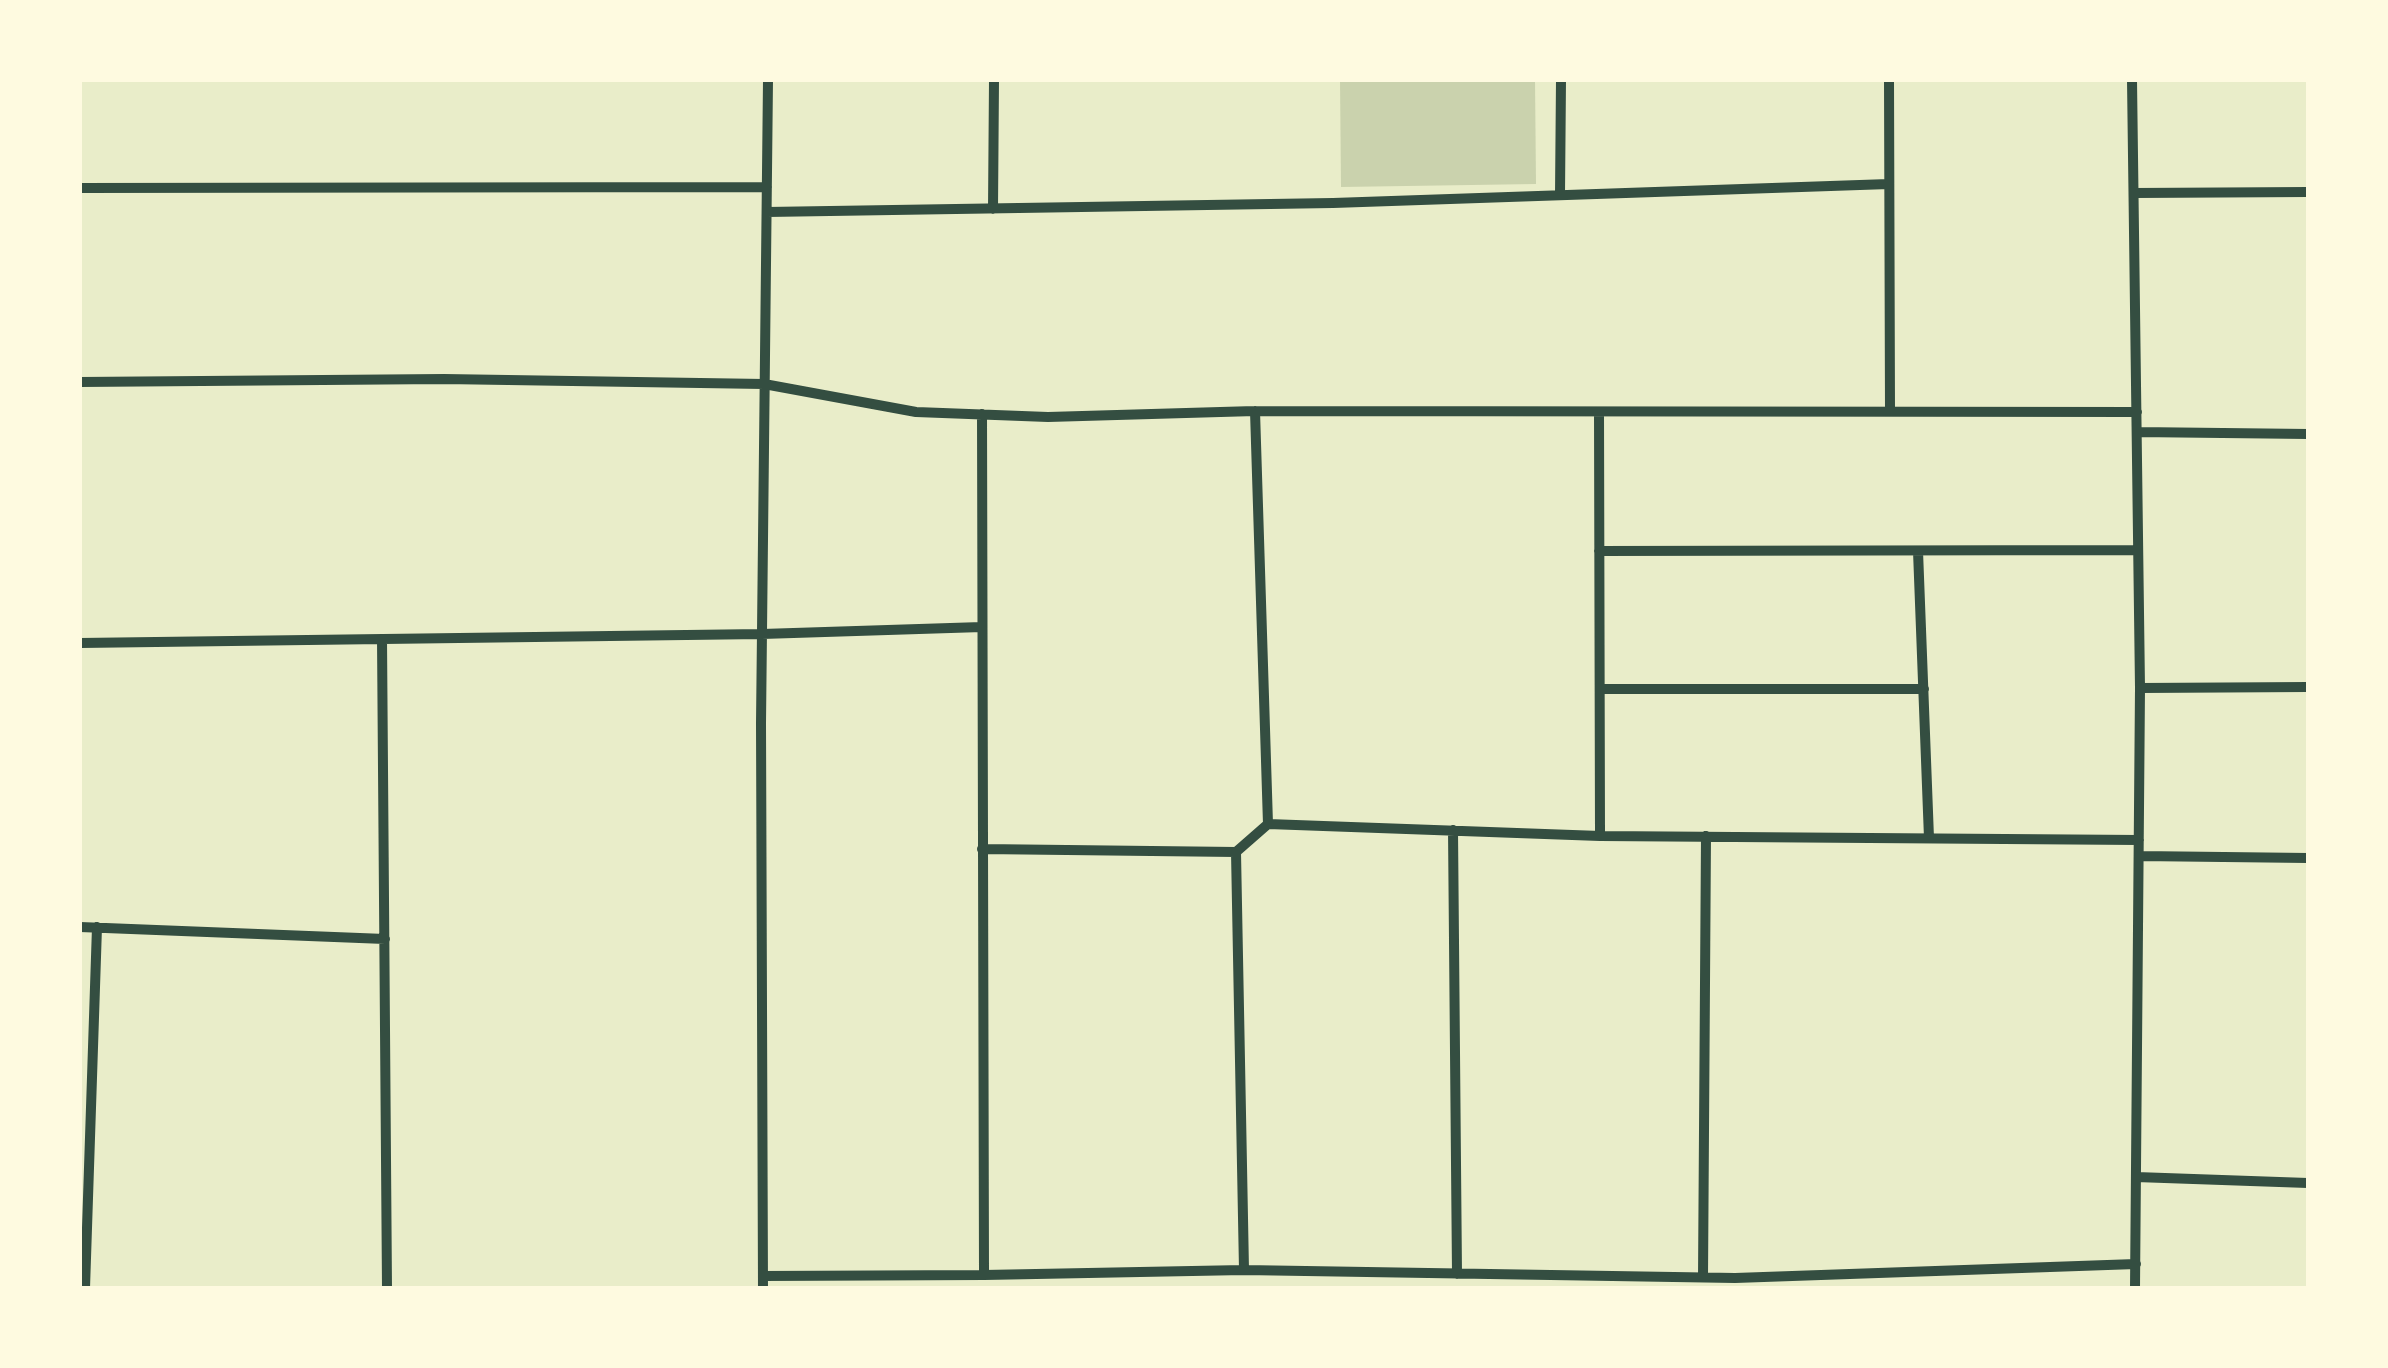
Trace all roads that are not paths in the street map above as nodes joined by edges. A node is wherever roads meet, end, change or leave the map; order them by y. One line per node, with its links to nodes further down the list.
1 (768, 80): 8 (street)
2 (994, 80): 12 (street)
3 (1560, 80): 11 (street)
4 (1890, 80): 6 (street)
5 (2132, 80): 10 (street)
6 (1889, 184): 11 (street); 17 (street)
7 (80, 188): 8 (street)
8 (766, 188): 13 (street)
9 (2308, 192): 10 (street)
10 (2134, 193): 19 (street)
11 (1560, 194): 12 (street)
12 (993, 208): 13 (street)
13 (766, 212): 15 (street)
14 (80, 382): 15 (street)
15 (764, 384): 20 (street); 27 (street)
16 (1255, 411): 18 (street); 20 (street); 34 (street)
17 (1890, 411): 18 (street); 19 (street)
18 (1599, 412): 25 (street)
19 (2136, 412): 21 (street)
20 (982, 414): 26 (street)
21 (2137, 432): 22 (street); 24 (street)
22 (2308, 434)
23 (1918, 550): 24 (street); 25 (street); 33 (street)
24 (2138, 550): 31 (street)
25 (1599, 551): 32 (street)
26 (982, 627): 27 (street); 40 (street)
27 (762, 634): 28 (street); 55 (street)
28 (382, 639): 29 (street); 46 (street)
29 (80, 643)
30 (2308, 686): 31 (street)
31 (2140, 688): 39 (street)
32 (1600, 689): 33 (street); 36 (street)
33 (1924, 689): 38 (street)
34 (1268, 824): 35 (street); 41 (street)
35 (1453, 830): 36 (street); 52 (street)
36 (1600, 836): 37 (street)
37 (1706, 836): 38 (street); 54 (street)
38 (1930, 838): 39 (street)
39 (2139, 840): 42 (street)
40 (982, 849): 41 (street); 53 (street)
41 (1236, 852): 50 (street)
42 (2139, 856): 43 (street); 47 (street)
43 (2308, 858)
44 (80, 927): 45 (street)
45 (97, 927): 46 (street); 57 (street)
46 (384, 939): 58 (street)
47 (2136, 1177): 48 (street); 49 (street)
48 (2308, 1183)
49 (2136, 1264): 54 (street); 60 (street)
50 (1244, 1270): 51 (street); 53 (street)
51 (1337, 1272): 52 (street); 59 (street)
52 (1457, 1274): 56 (street)
53 (984, 1275): 55 (street)
54 (1703, 1278): 56 (street)
55 (763, 1282)
56 (1596, 1282)
57 (85, 1288)
58 (387, 1288)
59 (1337, 1288)
60 (2135, 1288)

